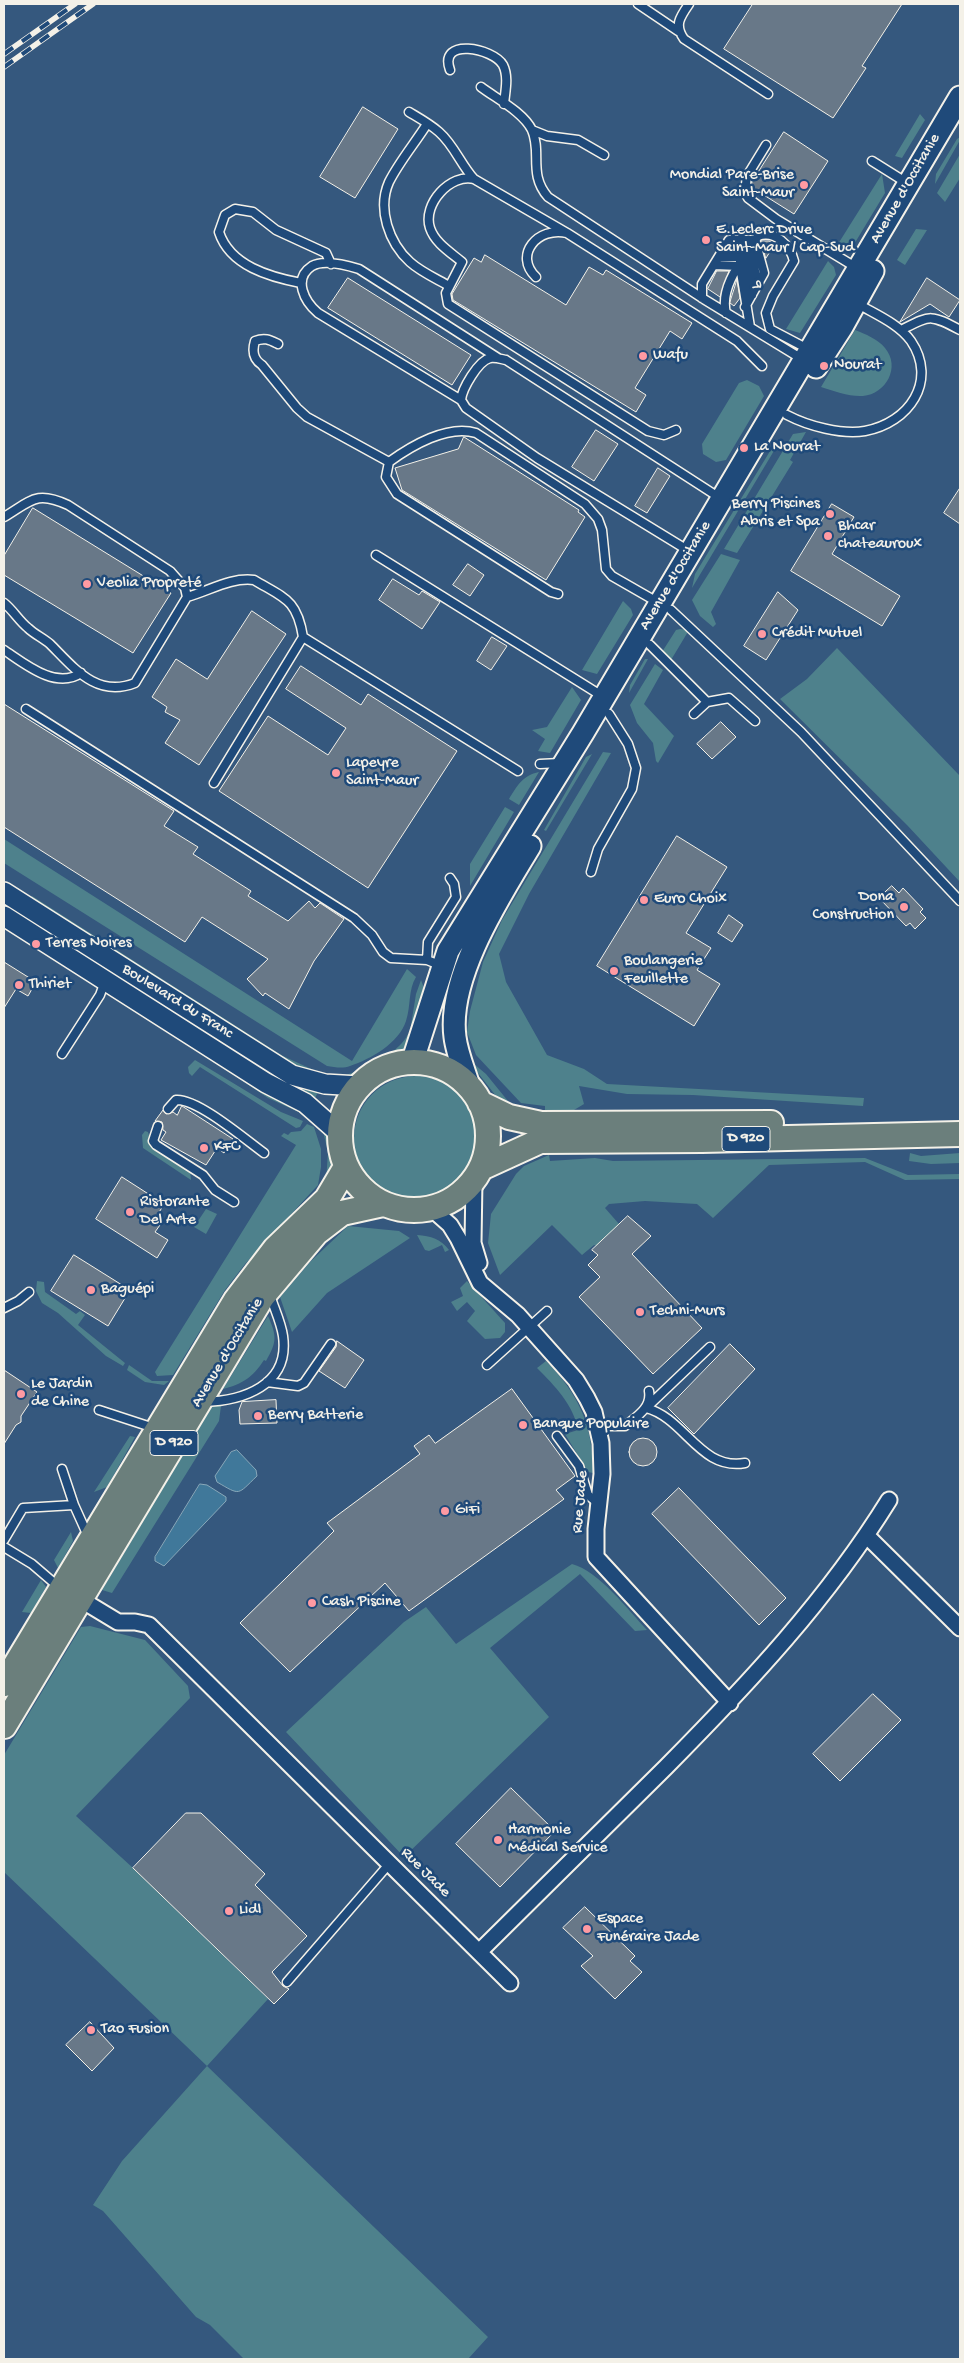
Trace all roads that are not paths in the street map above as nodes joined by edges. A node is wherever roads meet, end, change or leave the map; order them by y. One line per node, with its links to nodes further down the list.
1 (638, 4): 3 (lane)
2 (689, 4): 3 (lane)
3 (678, 30): 6 (lane)
4 (450, 70): 8 (lane)
5 (481, 87): 8 (lane)
6 (768, 94)
7 (960, 96): 17 (main road, Avenue d'Occitanie)
8 (504, 104): 12 (lane)
9 (409, 112): 10 (lane)
10 (427, 124): 16 (lane); 31 (lane)
11 (960, 125): 34 (main road, Avenue d'Occitanie)
12 (532, 130): 14 (lane); 33 (lane)
13 (766, 145): 27 (lane)
14 (604, 155)
15 (872, 161): 17 (lane)
16 (474, 179): 18 (lane); 31 (lane)
17 (908, 184): 27 (main road, Avenue d'Occitanie)
18 (566, 233): 28 (lane); 43 (lane)
19 (755, 240): 20 (lane); 21 (lane); 30 (lane); 41 (lane)
20 (724, 249): 21 (lane); 22 (lane)
21 (750, 249): 23 (lane); 30 (lane)
22 (719, 257): 23 (lane); 25 (lane)
23 (745, 257): 26 (lane); 32 (lane)
24 (331, 264): 29 (lane); 29 (lane); 42 (lane)
25 (714, 265): 26 (lane); 33 (lane)
26 (740, 266): 35 (lane, 9); 36 (lane)
27 (859, 269): 41 (main road, Avenue d'Occitanie)
28 (536, 277)
29 (301, 283): 44 (lane)
30 (758, 284): 32 (lane)
31 (449, 286): 46 (lane)
32 (752, 295): 35 (lane)
33 (702, 298): 36 (lane)
34 (856, 303): 38 (lane); 45 (main road, Avenue d'Occitanie)
35 (745, 307): 37 (lane, 9)
36 (726, 313): 37 (lane)
37 (750, 327): 41 (lane)
38 (902, 330): 39 (lane); 45 (lane)
39 (960, 330)
40 (278, 344): 47 (lane)
41 (807, 355): 48 (main road, Avenue d'Occitanie)
42 (498, 358): 44 (lane); 48 (lane)
43 (762, 366)
44 (461, 400): 50 (lane)
45 (787, 415): 55 (main road, Avenue d'Occitanie)
46 (676, 430)
47 (389, 462): 52 (lane); 55 (lane)
48 (721, 499): 50 (main road, Avenue d'Occitanie)
49 (4, 517): 53 (lane)
50 (691, 552): 55 (main road, Avenue d'Occitanie)
51 (376, 556): 61 (lane)
52 (558, 594)
53 (187, 598): 56 (lane); 59 (lane)
54 (4, 603): 59 (lane)
55 (666, 607): 57 (main road, Avenue d'Occitanie); 61 (main road, Avenue d'Occitanie); 72 (lane)
56 (303, 637): 67 (lane); 68 (lane)
57 (650, 646): 60 (lane); 61 (main road, Avenue d'Occitanie)
58 (4, 650): 59 (lane)
59 (81, 673)
60 (707, 702): 63 (lane); 64 (lane)
61 (606, 705): 65 (main road, Avenue d'Occitanie); 69 (lane); 79 (main road, Avenue d'Occitanie)
62 (26, 709): 74 (lane)
63 (694, 714)
64 (755, 721)
65 (565, 763): 66 (lane); 74 (main road, Avenue d'Occitanie)
66 (540, 764)
67 (518, 771)
68 (214, 783)
69 (591, 872)
70 (450, 878): 74 (lane)
71 (4, 892): 78 (street, Boulevard du Franc)
72 (960, 901)
73 (4, 916): 75 (street, Boulevard du Franc)
74 (435, 963): 77 (main road, Avenue d'Occitanie)
75 (105, 982): 76 (lane); 83 (street, Boulevard du Franc)
76 (62, 1054)
77 (412, 1063): 78 (main road); 79 (main road)
78 (359, 1086): 83 (main road)
79 (475, 1096): 81 (main road, D 920); 87 (main road)
80 (168, 1109): 85 (lane)
81 (960, 1122)
82 (158, 1126): 88 (lane)
83 (339, 1133): 86 (main road)
84 (960, 1134): 87 (main road, D 920)
85 (264, 1153)
86 (346, 1167): 89 (main road); 106 (main road, Avenue d'Occitanie / D 920)
87 (478, 1174): 90 (main road); 92 (street, Rue Jade)
88 (234, 1202)
89 (383, 1204): 90 (main road); 91 (main road, Avenue d'Occitanie / D 920)
90 (432, 1208): 92 (street, Rue Jade)
91 (268, 1289): 100 (lane); 102 (main road, Avenue d'Occitanie / D 920)
92 (492, 1291): 96 (street, Rue Jade)
93 (29, 1292): 94 (lane)
94 (4, 1308)
95 (547, 1311): 96 (lane)
96 (528, 1327): 99 (lane); 105 (street, Rue Jade)
97 (332, 1344): 100 (lane)
98 (710, 1347): 103 (lane)
99 (487, 1365)
100 (267, 1382): 102 (lane)
101 (648, 1391): 103 (lane)
102 (198, 1402): 117 (main road, Avenue d'Occitanie / D 920)
103 (646, 1408): 105 (lane); 108 (lane)
104 (99, 1410): 106 (lane)
105 (598, 1426): 110 (street, Rue Jade)
106 (158, 1429): 115 (main road, Avenue d'Occitanie / D 920)
107 (557, 1436): 110 (lane)
108 (745, 1463)
109 (62, 1469): 112 (lane)
110 (599, 1500): 120 (street, Rue Jade)
111 (889, 1500): 113 (street)
112 (74, 1505): 114 (lane); 115 (lane)
113 (867, 1536): 118 (street); 120 (street)
114 (4, 1540)
115 (90, 1541): 117 (main road, Avenue d'Occitanie / D 920)
116 (4, 1547): 117 (lane)
117 (71, 1594): 119 (main road, Avenue d'Occitanie / D 920); 121 (main road, Avenue d'Occitanie / D 920); 122 (street, Rue Jade)
118 (960, 1628)
119 (4, 1684)
120 (730, 1703): 123 (street)
121 (4, 1726)
122 (390, 1863): 123 (street, Rue Jade); 124 (lane)
123 (480, 1951): 125 (street, Rue Jade)
124 (287, 1982)
125 (510, 1983)

